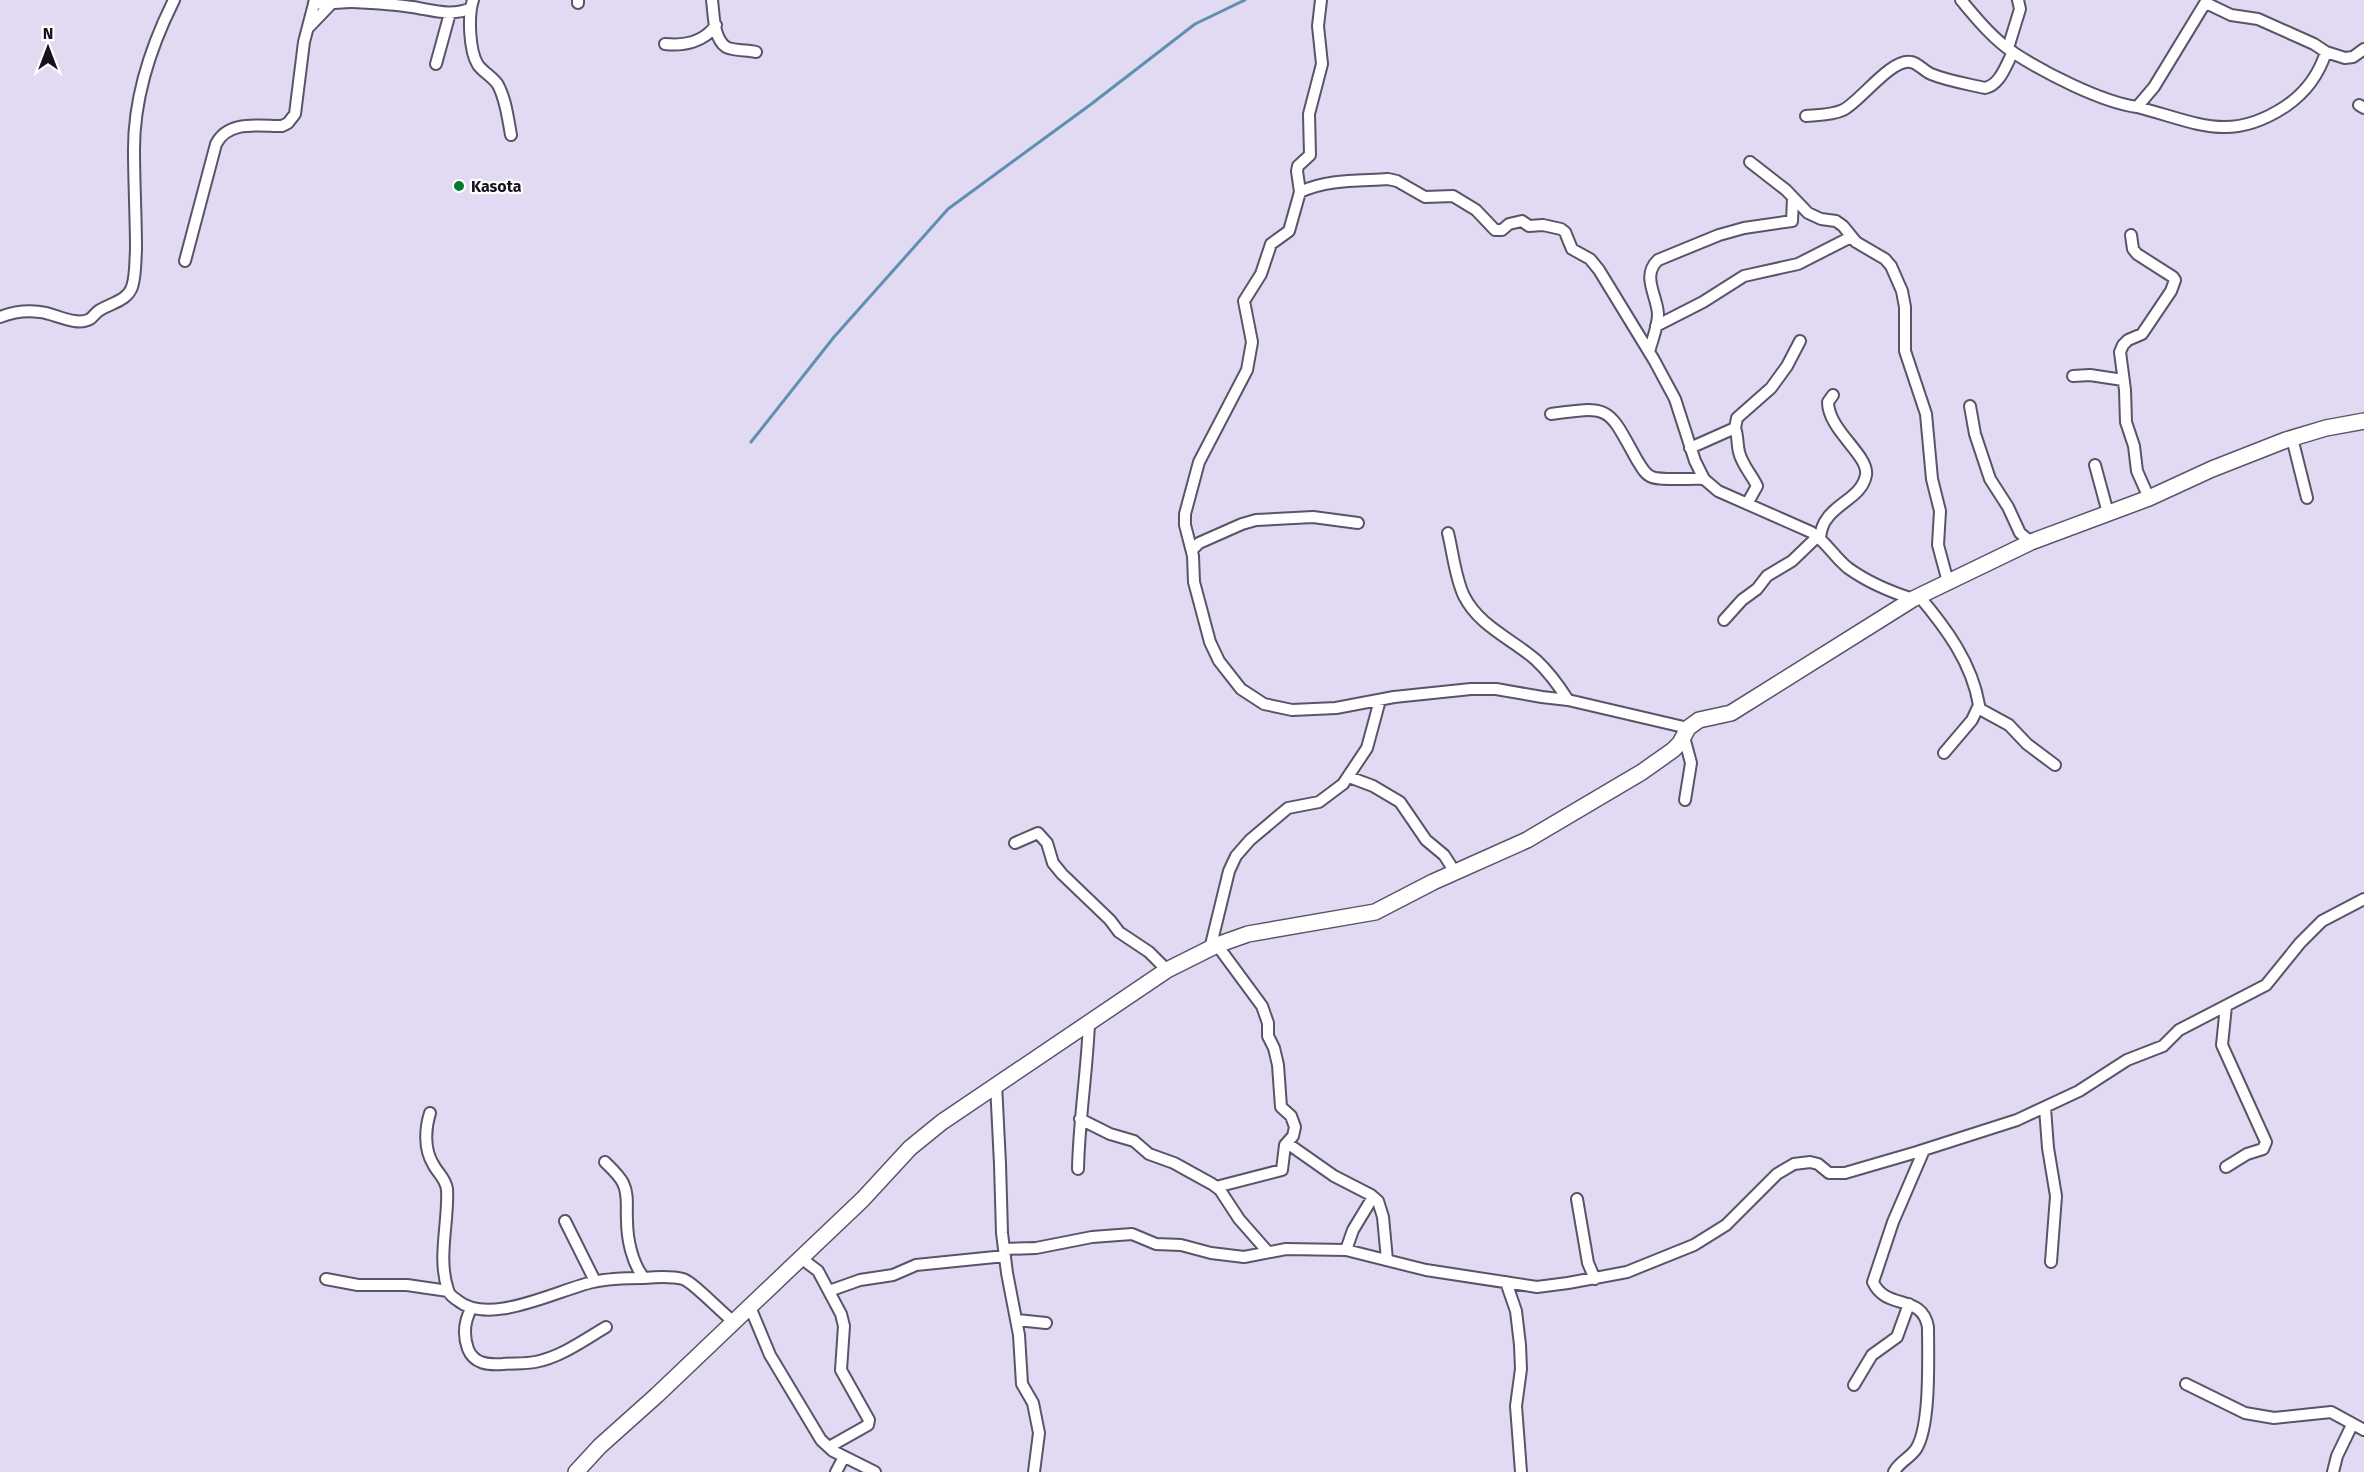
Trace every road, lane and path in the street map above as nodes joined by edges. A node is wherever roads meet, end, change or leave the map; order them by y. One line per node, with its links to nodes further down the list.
1 (174, 0): 28 (street)
2 (712, 0): 11 (street)
3 (1321, 0): 23 (street)
4 (1961, 0): 15 (street)
5 (2018, 0): 15 (street)
6 (315, 2): 8 (street); 12 (street)
7 (2206, 2): 17 (street); 19 (street)
8 (331, 4): 10 (street); 12 (street)
9 (472, 4): 10 (street); 21 (street)
10 (450, 13): 18 (street)
11 (716, 25): 13 (street); 16 (street)
12 (308, 28): 27 (street)
13 (664, 44)
14 (2364, 49): 17 (street)
15 (2011, 50): 19 (street); 20 (street)
16 (756, 52)
17 (2326, 52): 19 (street)
18 (436, 64)
19 (2138, 107)
20 (1806, 116)
21 (511, 135)
22 (1750, 162): 24 (street)
23 (1300, 192): 31 (street); 51 (street)
24 (1793, 198): 26 (street); 29 (street)
25 (2131, 235): 33 (street)
26 (1851, 237): 29 (street); 52 (street)
27 (185, 261)
28 (0, 317)
29 (1656, 326): 31 (street)
30 (1800, 341): 38 (street)
31 (1649, 352): 40 (street)
32 (2073, 375): 33 (street)
33 (2123, 380): 43 (street)
34 (1833, 395): 49 (street)
35 (1970, 406): 50 (street)
36 (1551, 414): 42 (street)
37 (2364, 421): 39 (street)
38 (1735, 428): 40 (street); 45 (street)
39 (2292, 438): 43 (street); 44 (street)
40 (1690, 447): 42 (street)
41 (2095, 465): 46 (street)
42 (1704, 479): 45 (street)
43 (2149, 498): 46 (street)
44 (2307, 498)
45 (1747, 504): 49 (street)
46 (2108, 513): 50 (street)
47 (1358, 523): 51 (street)
48 (1448, 533): 56 (street)
49 (1819, 537): 53 (street); 54 (street)
50 (2031, 542): 52 (street)
51 (1192, 550): 55 (street)
52 (1948, 582): 53 (street)
53 (1916, 597): 57 (street); 58 (street)
54 (1724, 620)
55 (1380, 700): 56 (street); 61 (street)
56 (1568, 700): 58 (street)
57 (1978, 708): 59 (street); 60 (street)
58 (1686, 732): 62 (street); 64 (street)
59 (1944, 753)
60 (2055, 765)
61 (1349, 777): 64 (street); 66 (street)
62 (1685, 800)
63 (1015, 843): 67 (street)
64 (1455, 872): 66 (street)
65 (2364, 899): 68 (street)
66 (1213, 947): 67 (street); 74 (street)
67 (1167, 970): 69 (street)
68 (2226, 1006): 71 (street); 77 (street)
69 (1089, 1023): 70 (street); 73 (street)
70 (996, 1084): 84 (street); 86 (street)
71 (2045, 1108): 75 (street); 88 (street)
72 (430, 1113): 94 (street)
73 (1080, 1119): 78 (street); 79 (street)
74 (1287, 1143): 79 (street); 80 (street)
75 (1924, 1150): 91 (street); 96 (street)
76 (605, 1162): 89 (street)
77 (2226, 1167)
78 (1078, 1170)
79 (1216, 1187): 85 (street)
80 (1373, 1197): 83 (street); 87 (street)
81 (1577, 1198): 91 (street)
82 (565, 1221): 92 (street)
83 (1346, 1250): 85 (street); 87 (street)
84 (1004, 1252): 85 (street); 95 (street); 99 (street)
85 (1268, 1252)
86 (801, 1258): 95 (street); 97 (street)
87 (1387, 1260): 93 (street)
88 (2051, 1262)
89 (644, 1278): 92 (street); 100 (street)
90 (326, 1279): 94 (street)
91 (1594, 1279): 93 (street)
92 (595, 1281): 98 (street)
93 (1506, 1282): 113 (street)
94 (448, 1291): 98 (street)
95 (829, 1291): 107 (street)
96 (1909, 1304): 104 (street); 114 (street)
97 (750, 1306): 100 (street); 107 (street)
98 (471, 1309): 102 (street)
99 (1017, 1320): 101 (street); 112 (street)
100 (734, 1322): 109 (street)
101 (1046, 1323)
102 (606, 1327)
103 (2186, 1384): 105 (street)
104 (1854, 1385)
105 (2352, 1425): 106 (street); 115 (street)
106 (2364, 1430)
107 (829, 1447): 108 (street)
108 (844, 1457): 110 (street); 111 (street)
109 (576, 1472)
110 (836, 1472)
111 (875, 1472)
112 (1034, 1472)
113 (1521, 1472)
114 (1894, 1472)
115 (2333, 1472)

